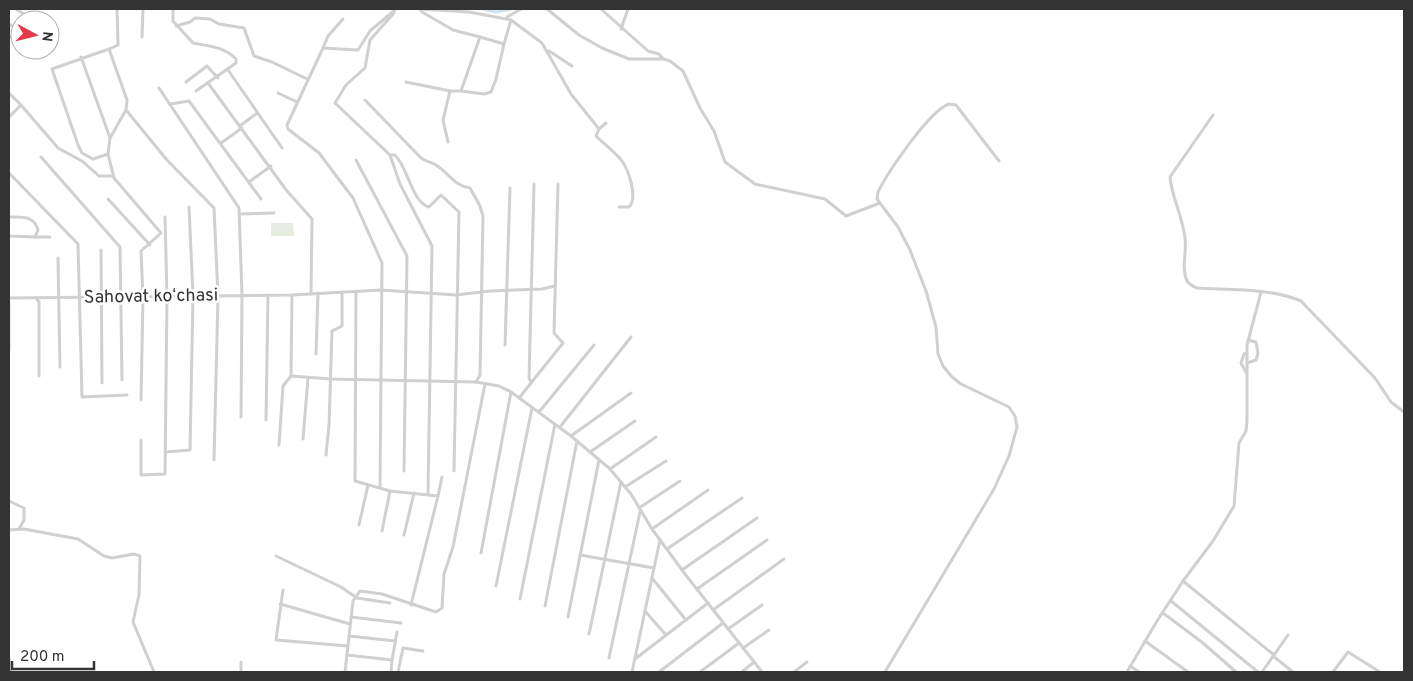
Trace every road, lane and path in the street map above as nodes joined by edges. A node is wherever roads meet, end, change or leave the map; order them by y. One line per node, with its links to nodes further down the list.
1 (117, 9): 19 (street)
2 (143, 9): 15 (street)
3 (173, 9): 13 (street)
4 (397, 9): 18 (street); 52 (street)
5 (420, 9): 10 (street); 16 (street)
6 (521, 9): 10 (street)
7 (547, 9): 22 (street)
8 (601, 9): 14 (street)
9 (628, 9): 14 (street)
10 (506, 17): 12 (street)
11 (343, 19): 18 (street)
12 (510, 20): 17 (street); 20 (street)
13 (176, 26): 24 (street); 26 (street)
14 (621, 29): 22 (street)
15 (142, 37)
16 (480, 37): 17 (street); 33 (street)
17 (504, 44): 33 (street)
18 (322, 48): 26 (street)
19 (109, 49): 21 (street); 40 (street)
20 (546, 49): 23 (street); 46 (street)
21 (81, 57): 47 (street); 51 (street)
22 (664, 59): 65 (street)
23 (572, 66)
24 (228, 70): 25 (street); 41 (street)
25 (218, 78): 27 (street); 29 (street)
26 (307, 79): 37 (street)
27 (186, 82)
28 (406, 82): 32 (street)
29 (208, 83): 31 (street); 45 (street)
30 (159, 88): 38 (street)
31 (196, 91)
32 (450, 91): 33 (street); 48 (street)
33 (461, 91)
34 (9, 93): 39 (street)
35 (278, 93): 37 (street)
36 (365, 100): 88 (street)
37 (297, 102): 80 (street)
38 (170, 104): 49 (street); 69 (street)
39 (21, 105): 43 (street); 58 (street)
40 (126, 110): 47 (street); 94 (street)
41 (256, 114): 45 (street); 50 (street)
42 (1212, 115): 85 (street)
43 (9, 117)
44 (606, 123): 46 (street)
45 (241, 126): 49 (street); 56 (street)
46 (599, 129): 67 (street)
47 (110, 138): 51 (street)
48 (448, 142)
49 (221, 143): 59 (street)
50 (282, 148)
51 (108, 154): 58 (street)
52 (390, 155): 87 (street); 92 (street)
53 (42, 157): 97 (street)
54 (356, 160): 84 (street)
55 (999, 161): 65 (street)
56 (271, 166): 59 (street); 89 (street)
57 (9, 173): 103 (street)
58 (113, 176): 75 (street)
59 (249, 182): 64 (street)
60 (534, 184): 79 (street)
61 (558, 184): 78 (street)
62 (510, 188): 81 (street)
63 (108, 199): 75 (street)
64 (261, 199)
65 (880, 203): 247 (street)
66 (189, 207): 93 (street)
67 (619, 207)
68 (274, 213): 69 (street)
69 (240, 214): 95 (street)
70 (165, 216): 99 (street)
71 (9, 217): 73 (street)
72 (9, 236): 73 (street)
73 (35, 236): 74 (street)
74 (50, 237)
75 (150, 245): 98 (street)
76 (101, 250): 96 (street)
77 (58, 258): 102 (street)
78 (555, 286): 79 (street, Sahovat koʻchasi); 126 (street)
79 (531, 288): 81 (street, Sahovat koʻchasi); 126 (street)
80 (381, 290): 83 (street, Sahovat koʻchasi); 84 (street, Sahovat koʻchasi); 119 (street)
81 (506, 290): 88 (street, Sahovat koʻchasi); 107 (street)
82 (342, 292): 83 (street, Sahovat koʻchasi); 86 (street, Sahovat koʻchasi); 118 (street)
83 (356, 292): 122 (street)
84 (406, 292): 87 (street, Sahovat koʻchasi); 120 (street)
85 (1261, 292): 106 (street); 136 (street)
86 (318, 293): 89 (street, Sahovat koʻchasi); 111 (street)
87 (431, 293): 92 (street, Sahovat koʻchasi); 123 (street)
88 (481, 293): 92 (street, Sahovat koʻchasi); 125 (street)
89 (310, 294): 91 (street, Sahovat koʻchasi)
90 (268, 295): 91 (street, Sahovat koʻchasi); 95 (street, Sahovat koʻchasi); 138 (street)
91 (292, 295): 116 (street)
92 (456, 295): 124 (street)
93 (193, 296): 94 (street, Sahovat koʻchasi); 99 (street, Sahovat koʻchasi); 148 (street)
94 (218, 296): 95 (street, Sahovat koʻchasi); 151 (street)
95 (242, 296): 137 (street)
96 (100, 297): 97 (street, Sahovat koʻchasi); 103 (street, Sahovat koʻchasi); 127 (street)
97 (121, 297): 98 (street, Sahovat koʻchasi); 121 (street)
98 (143, 297): 99 (street, Sahovat koʻchasi); 133 (street)
99 (167, 297): 148 (street)
100 (9, 298): 101 (street, Sahovat koʻchasi)
101 (36, 298): 102 (street, Sahovat koʻchasi); 115 (street)
102 (59, 298): 103 (street, Sahovat koʻchasi); 113 (street)
103 (79, 298): 131 (street)
104 (9, 304): 109 (street)
105 (632, 337): 141 (street)
106 (1248, 340): 110 (street); 112 (street)
107 (505, 345)
108 (594, 345): 135 (street)
109 (9, 350)
110 (1247, 353): 112 (street); 114 (street)
111 (316, 354)
112 (1247, 363): 114 (street)
113 (60, 367)
114 (1248, 374): 190 (street)
115 (39, 376)
116 (291, 376): 117 (street); 147 (street)
117 (308, 378): 118 (street); 144 (street)
118 (331, 379): 122 (street); 150 (street)
119 (380, 379): 120 (street); 122 (street); 162 (street)
120 (405, 379): 123 (street); 155 (street)
121 (122, 380)
122 (356, 380): 160 (street)
123 (430, 380): 124 (street); 166 (street)
124 (454, 381): 125 (street); 156 (street)
125 (476, 382): 128 (street)
126 (531, 382): 132 (street)
127 (102, 383)
128 (485, 384): 129 (street); 200 (street)
129 (511, 392): 132 (street); 181 (street)
130 (631, 393): 142 (street)
131 (126, 395)
132 (519, 398): 134 (street)
133 (141, 400)
134 (532, 408): 135 (street); 191 (street)
135 (539, 412): 140 (street)
136 (1404, 412)
137 (241, 417)
138 (266, 420)
139 (635, 421): 149 (street)
140 (555, 424): 141 (street); 195 (street)
141 (560, 427): 142 (street)
142 (571, 436): 146 (street)
143 (656, 437): 154 (street)
144 (304, 439)
145 (141, 440): 148 (street)
146 (576, 440): 149 (street); 202 (street)
147 (278, 445)
148 (166, 452)
149 (590, 453): 152 (street)
150 (326, 455)
151 (214, 460)
152 (599, 460): 154 (street); 182 (street)
153 (666, 461): 161 (street)
154 (610, 469): 159 (street)
155 (404, 471)
156 (454, 471)
157 (442, 477): 167 (street)
158 (680, 481): 170 (street)
159 (621, 482): 161 (street); 185 (street)
160 (368, 485): 162 (street); 172 (street)
161 (625, 487): 170 (street)
162 (380, 488): 164 (street)
163 (708, 490): 174 (street)
164 (390, 491): 165 (street); 176 (street)
165 (414, 493): 166 (street); 177 (street)
166 (428, 494): 167 (street)
167 (438, 496): 200 (street)
168 (742, 498): 180 (street)
169 (9, 501): 173 (street)
170 (640, 510): 174 (street); 186 (street)
171 (757, 518): 188 (street)
172 (359, 525)
173 (19, 529): 175 (street); 236 (street)
174 (652, 529): 178 (street)
175 (9, 530)
176 (382, 531)
177 (404, 535)
178 (660, 540): 180 (street); 187 (street)
179 (767, 540): 192 (street)
180 (667, 549): 188 (street)
181 (481, 554)
182 (580, 554): 185 (street); 206 (street)
183 (276, 556): 194 (street)
184 (784, 558): 203 (street)
185 (604, 559): 186 (street); 215 (street)
186 (629, 564): 187 (street); 228 (street)
187 (654, 568): 189 (street)
188 (682, 570): 192 (street)
189 (652, 578): 204 (street); 208 (street)
190 (1183, 581): 196 (street); 226 (street)
191 (496, 586)
192 (697, 589): 199 (street)
193 (282, 590): 198 (street)
194 (354, 597): 197 (street); 200 (street); 207 (street)
195 (520, 599)
196 (1171, 601): 205 (street); 252 (street)
197 (390, 603)
198 (280, 604): 211 (street); 222 (street)
199 (708, 604): 203 (street); 208 (street)
200 (411, 605)
201 (762, 605): 212 (street)
202 (545, 606)
203 (713, 610): 210 (street)
204 (645, 611): 216 (street); 229 (street)
205 (1163, 613): 220 (street); 251 (street)
206 (568, 616)
207 (351, 617): 209 (street); 211 (street)
208 (686, 620): 216 (street)
209 (401, 623)
210 (723, 623): 212 (street); 242 (street)
211 (350, 624): 218 (street)
212 (728, 629): 221 (street)
213 (769, 630): 223 (street)
214 (397, 632): 219 (street)
215 (589, 634)
216 (666, 635): 229 (street)
217 (1288, 635): 226 (street)
218 (349, 636): 219 (street); 222 (street)
219 (395, 641): 230 (street)
220 (1145, 641): 234 (street); 250 (street)
221 (739, 643): 223 (street); 243 (street)
222 (348, 646): 225 (street)
223 (743, 648): 232 (street)
224 (422, 651): 240 (street)
225 (347, 655): 230 (street); 238 (street)
226 (1273, 656): 253 (street); 254 (street)
227 (9, 658): 235 (street)
228 (609, 658)
229 (634, 659): 241 (street)
230 (392, 660): 239 (street)
231 (241, 662): 237 (street)
232 (754, 662): 244 (street); 245 (street)
233 (807, 662): 246 (street)
234 (1130, 666): 248 (street); 249 (street)
235 (10, 672)
236 (154, 672)
237 (241, 672)
238 (345, 672)
239 (390, 672)
240 (398, 672)
241 (632, 672)
242 (659, 672)
243 (700, 672)
244 (742, 672)
245 (762, 672)
246 (794, 672)
247 (885, 672)
248 (1127, 672)
249 (1139, 672)
250 (1188, 672)
251 (1236, 672)
252 (1258, 672)
253 (1262, 672)
254 (1293, 672)
255 (1332, 672): 256 (street)
256 (1380, 672)

